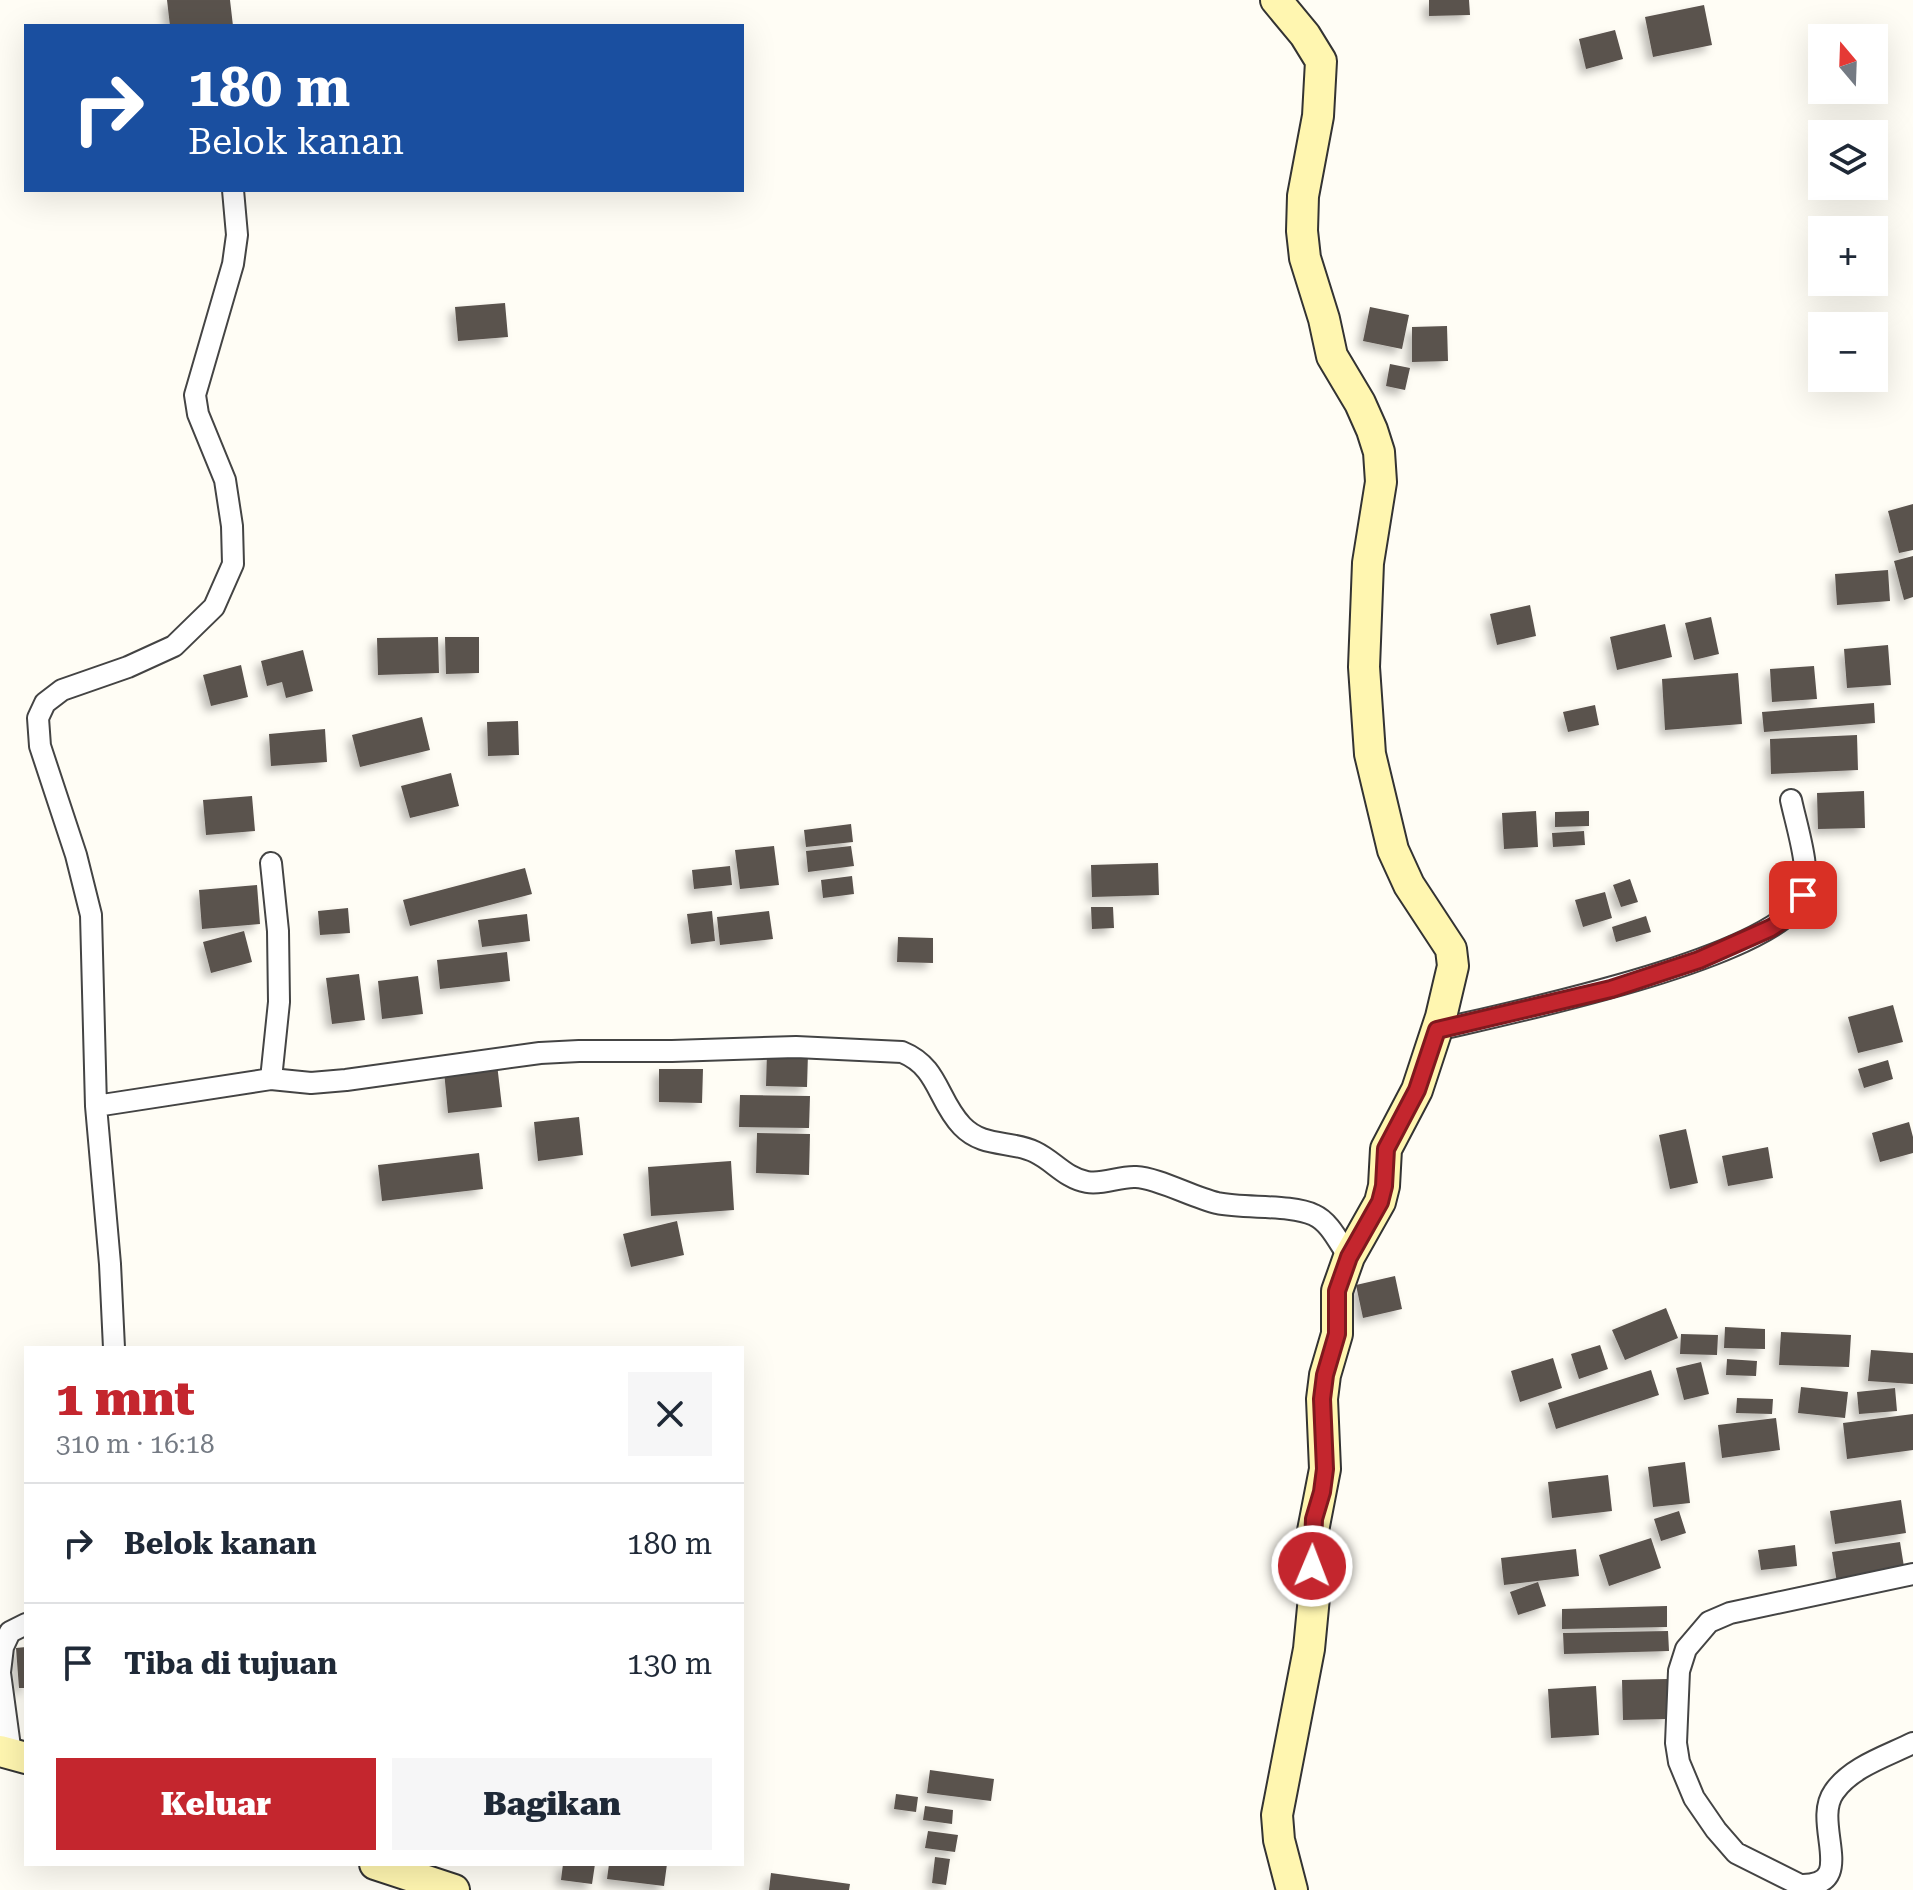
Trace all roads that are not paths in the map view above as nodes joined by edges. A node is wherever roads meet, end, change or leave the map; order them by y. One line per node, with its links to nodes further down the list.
1 (1276, 0): 5 (street)
2 (233, 192): 7 (street)
3 (1791, 800): 5 (street)
4 (271, 863): 6 (street)
5 (1437, 1030): 8 (street)
6 (271, 1079): 7 (street); 8 (street)
7 (96, 1106): 9 (street)
8 (1349, 1257): 17 (street)
9 (114, 1346)
10 (1913, 1574): 13 (street)
11 (24, 1625): 12 (street)
12 (0, 1673): 14 (street)
13 (1913, 1743)
14 (12, 1754)
15 (381, 1866): 16 (street)
16 (454, 1890)
17 (1292, 1890)

